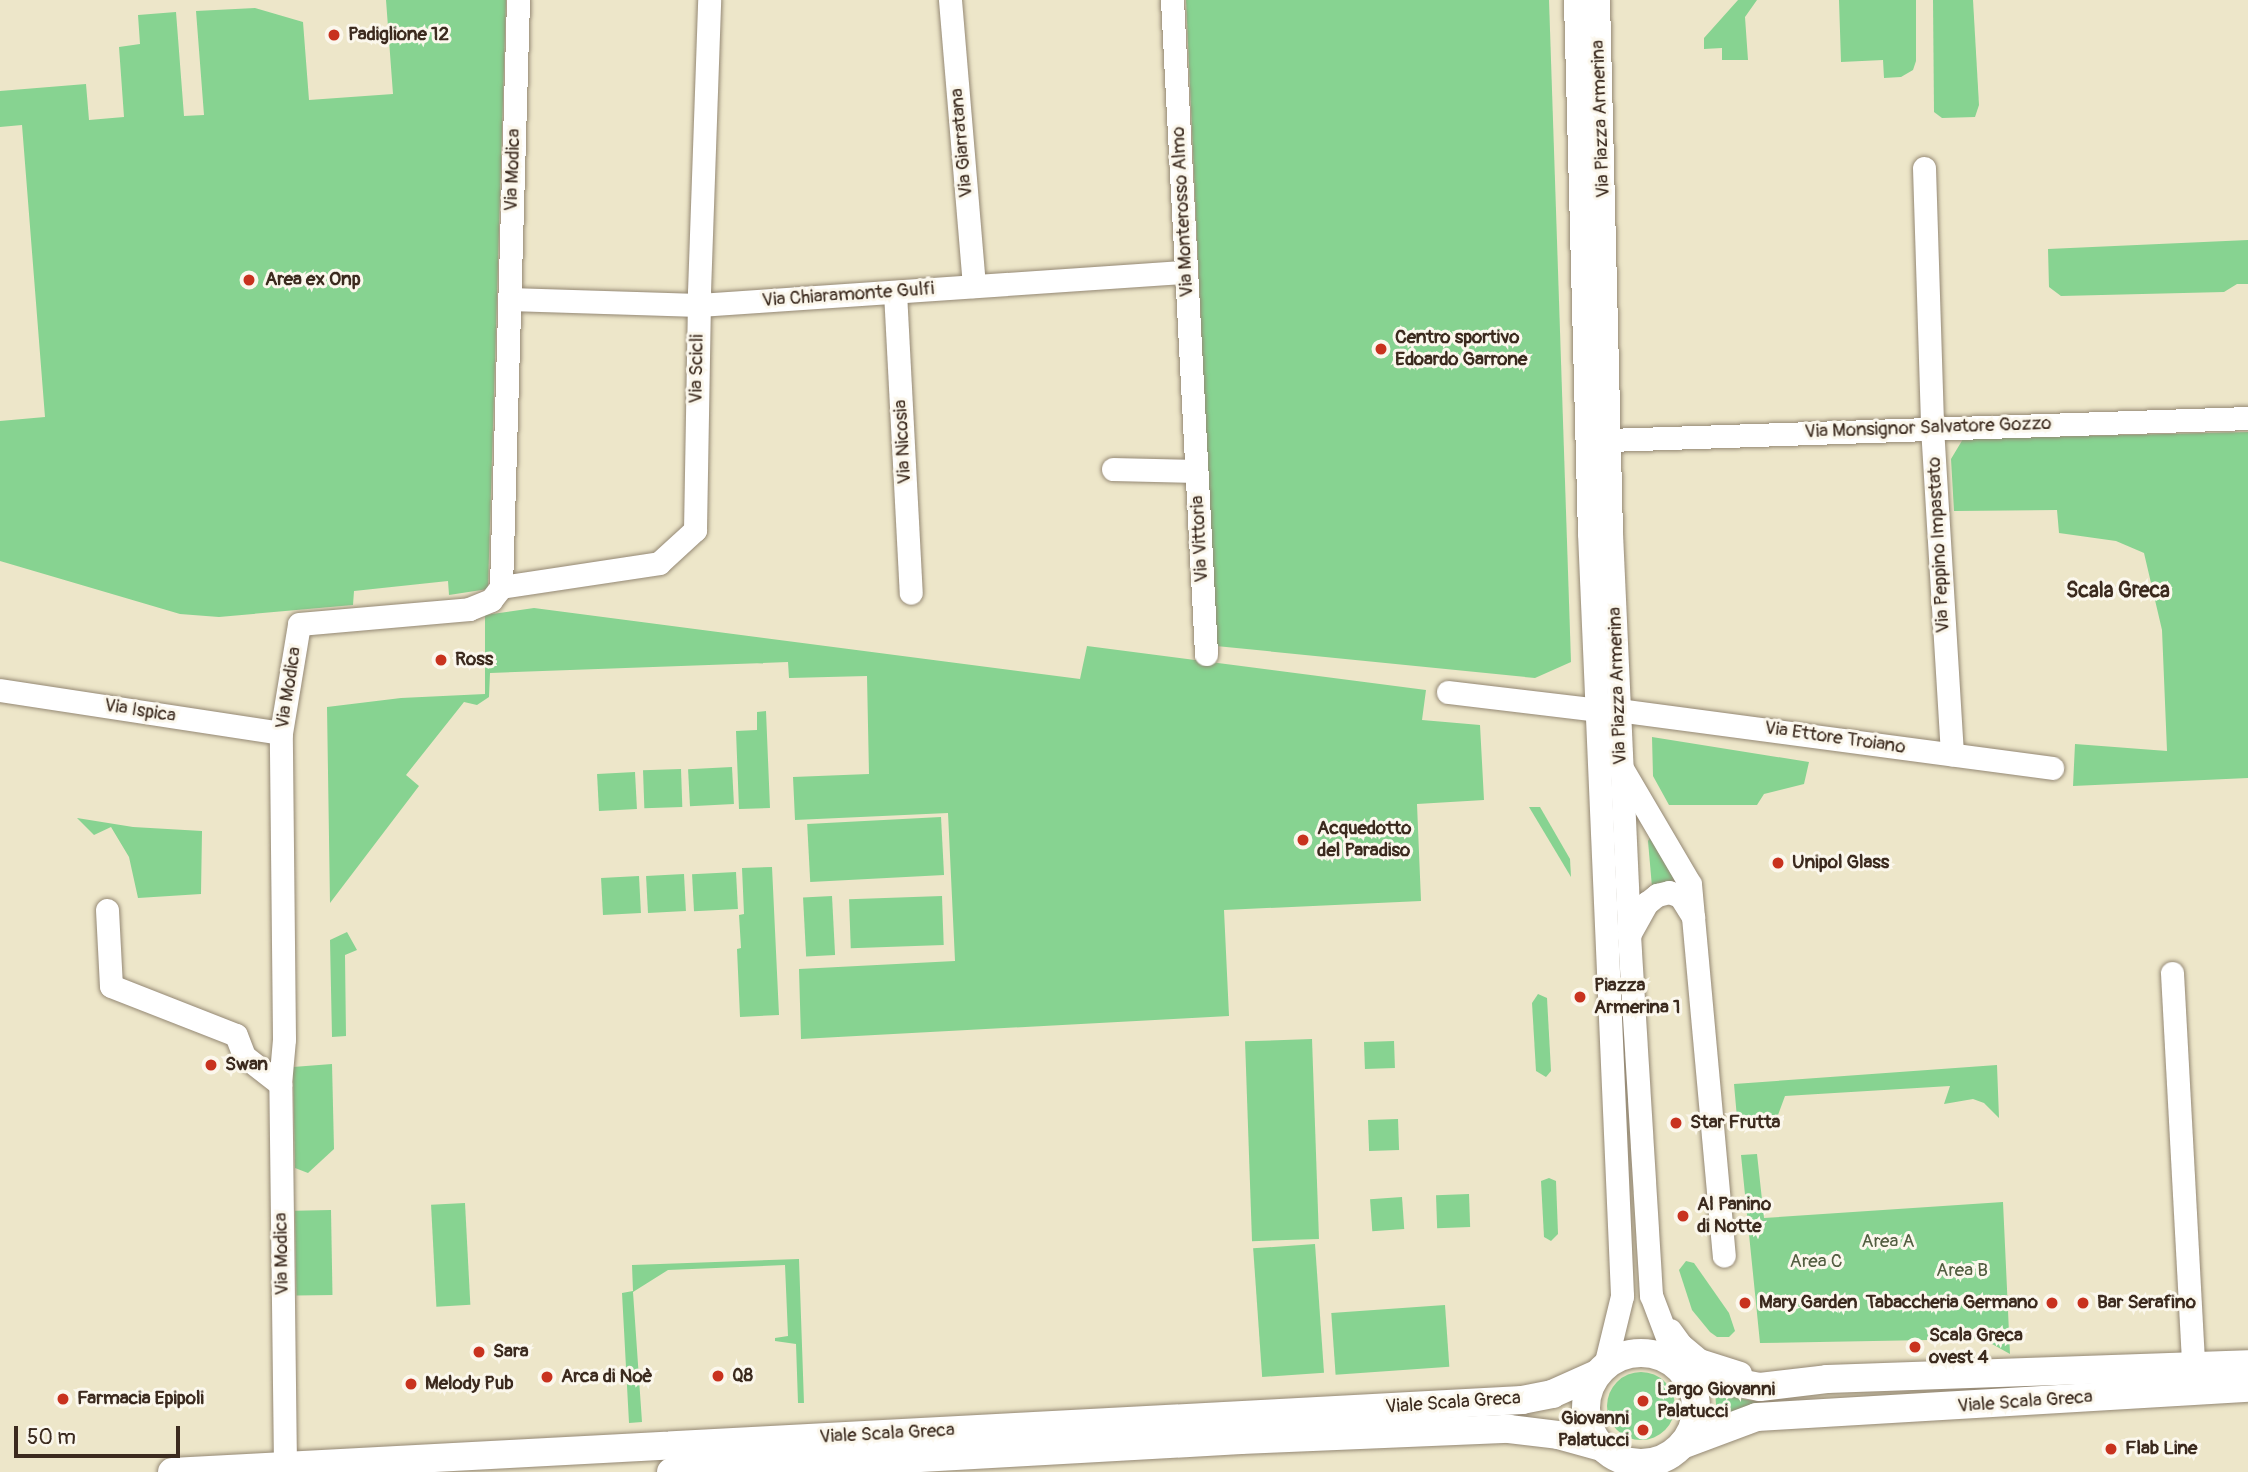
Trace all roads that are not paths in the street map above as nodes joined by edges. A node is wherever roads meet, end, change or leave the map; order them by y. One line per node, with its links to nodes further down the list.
1 (518, 0): 11 (street, Via Modica)
2 (709, 0): 12 (street, Via Scicli)
3 (950, 0): 9 (street, Via Giarratana)
4 (1172, 0): 8 (street, Via Monterosso Almo)
5 (1575, 0): 24 (street, Via Piazza Armerina)
6 (1598, 0): 16 (street, Via Piazza Armerina)
7 (1924, 168): 15 (street, Via Peppino Impastato)
8 (1186, 272): 9 (street, Via Chiaramonte Gulfi); 14 (street, Via Monterosso Almo)
9 (974, 286): 10 (street, Via Chiaramonte Gulfi)
10 (895, 292): 12 (street, Via Chiaramonte Gulfi); 20 (street, Via Nicosia)
11 (509, 299): 12 (street, Via Chiaramonte Gulfi); 19 (street, Via Modica)
12 (699, 305): 19 (street, Via Scicli)
13 (2248, 418): 15 (street, Via Monsignor Salvatore Gozzo)
14 (1193, 424): 18 (street, Via Vittoria)
15 (1933, 427): 16 (street, Via Monsignor Salvatore Gozzo); 26 (street, Via Peppino Impastato)
16 (1609, 440): 24 (street, Via Piazza Armerina)
17 (1113, 469): 18 (street)
18 (1196, 471): 21 (street, Via Vittoria)
19 (501, 587): 25 (street, Via Modica)
20 (911, 593)
21 (1206, 654)
22 (0, 690): 25 (street, Via Ispica)
23 (1448, 692): 24 (street, Via Ettore Troiano)
24 (1608, 710): 26 (street, Via Ettore Troiano); 27 (street, Via Piazza Armerina); 39 (street, Via Piazza Armerina)
25 (281, 733): 33 (street, Via Modica)
26 (1952, 754): 28 (street, Via Ettore Troiano)
27 (1621, 767): 30 (street); 31 (street, Via Piazza Armerina)
28 (2052, 768)
29 (107, 910): 33 (street)
30 (1695, 922): 31 (street); 34 (street)
31 (1629, 935): 35 (street, Via Piazza Armerina)
32 (2172, 973): 37 (street)
33 (280, 1084): 44 (street, Via Modica)
34 (1724, 1255)
35 (1660, 1315): 38 (street, Via Piazza Armerina); 40 (street)
36 (2248, 1364): 37 (main road, Viale Scala Greca)
37 (2193, 1367): 40 (main road, Viale Scala Greca)
38 (1680, 1369): 39 (main road); 40 (main road, Viale Scala Greca); 42 (main road)
39 (1601, 1370): 43 (main road); 44 (main road, Viale Scala Greca)
40 (1827, 1379)
41 (2248, 1388): 42 (main road, Viale Scala Greca)
42 (1676, 1456): 43 (main road)
43 (1608, 1457): 46 (main road, Viale Scala Greca)
44 (285, 1466): 45 (main road, Viale Scala Greca)
45 (173, 1472)
46 (671, 1472)

